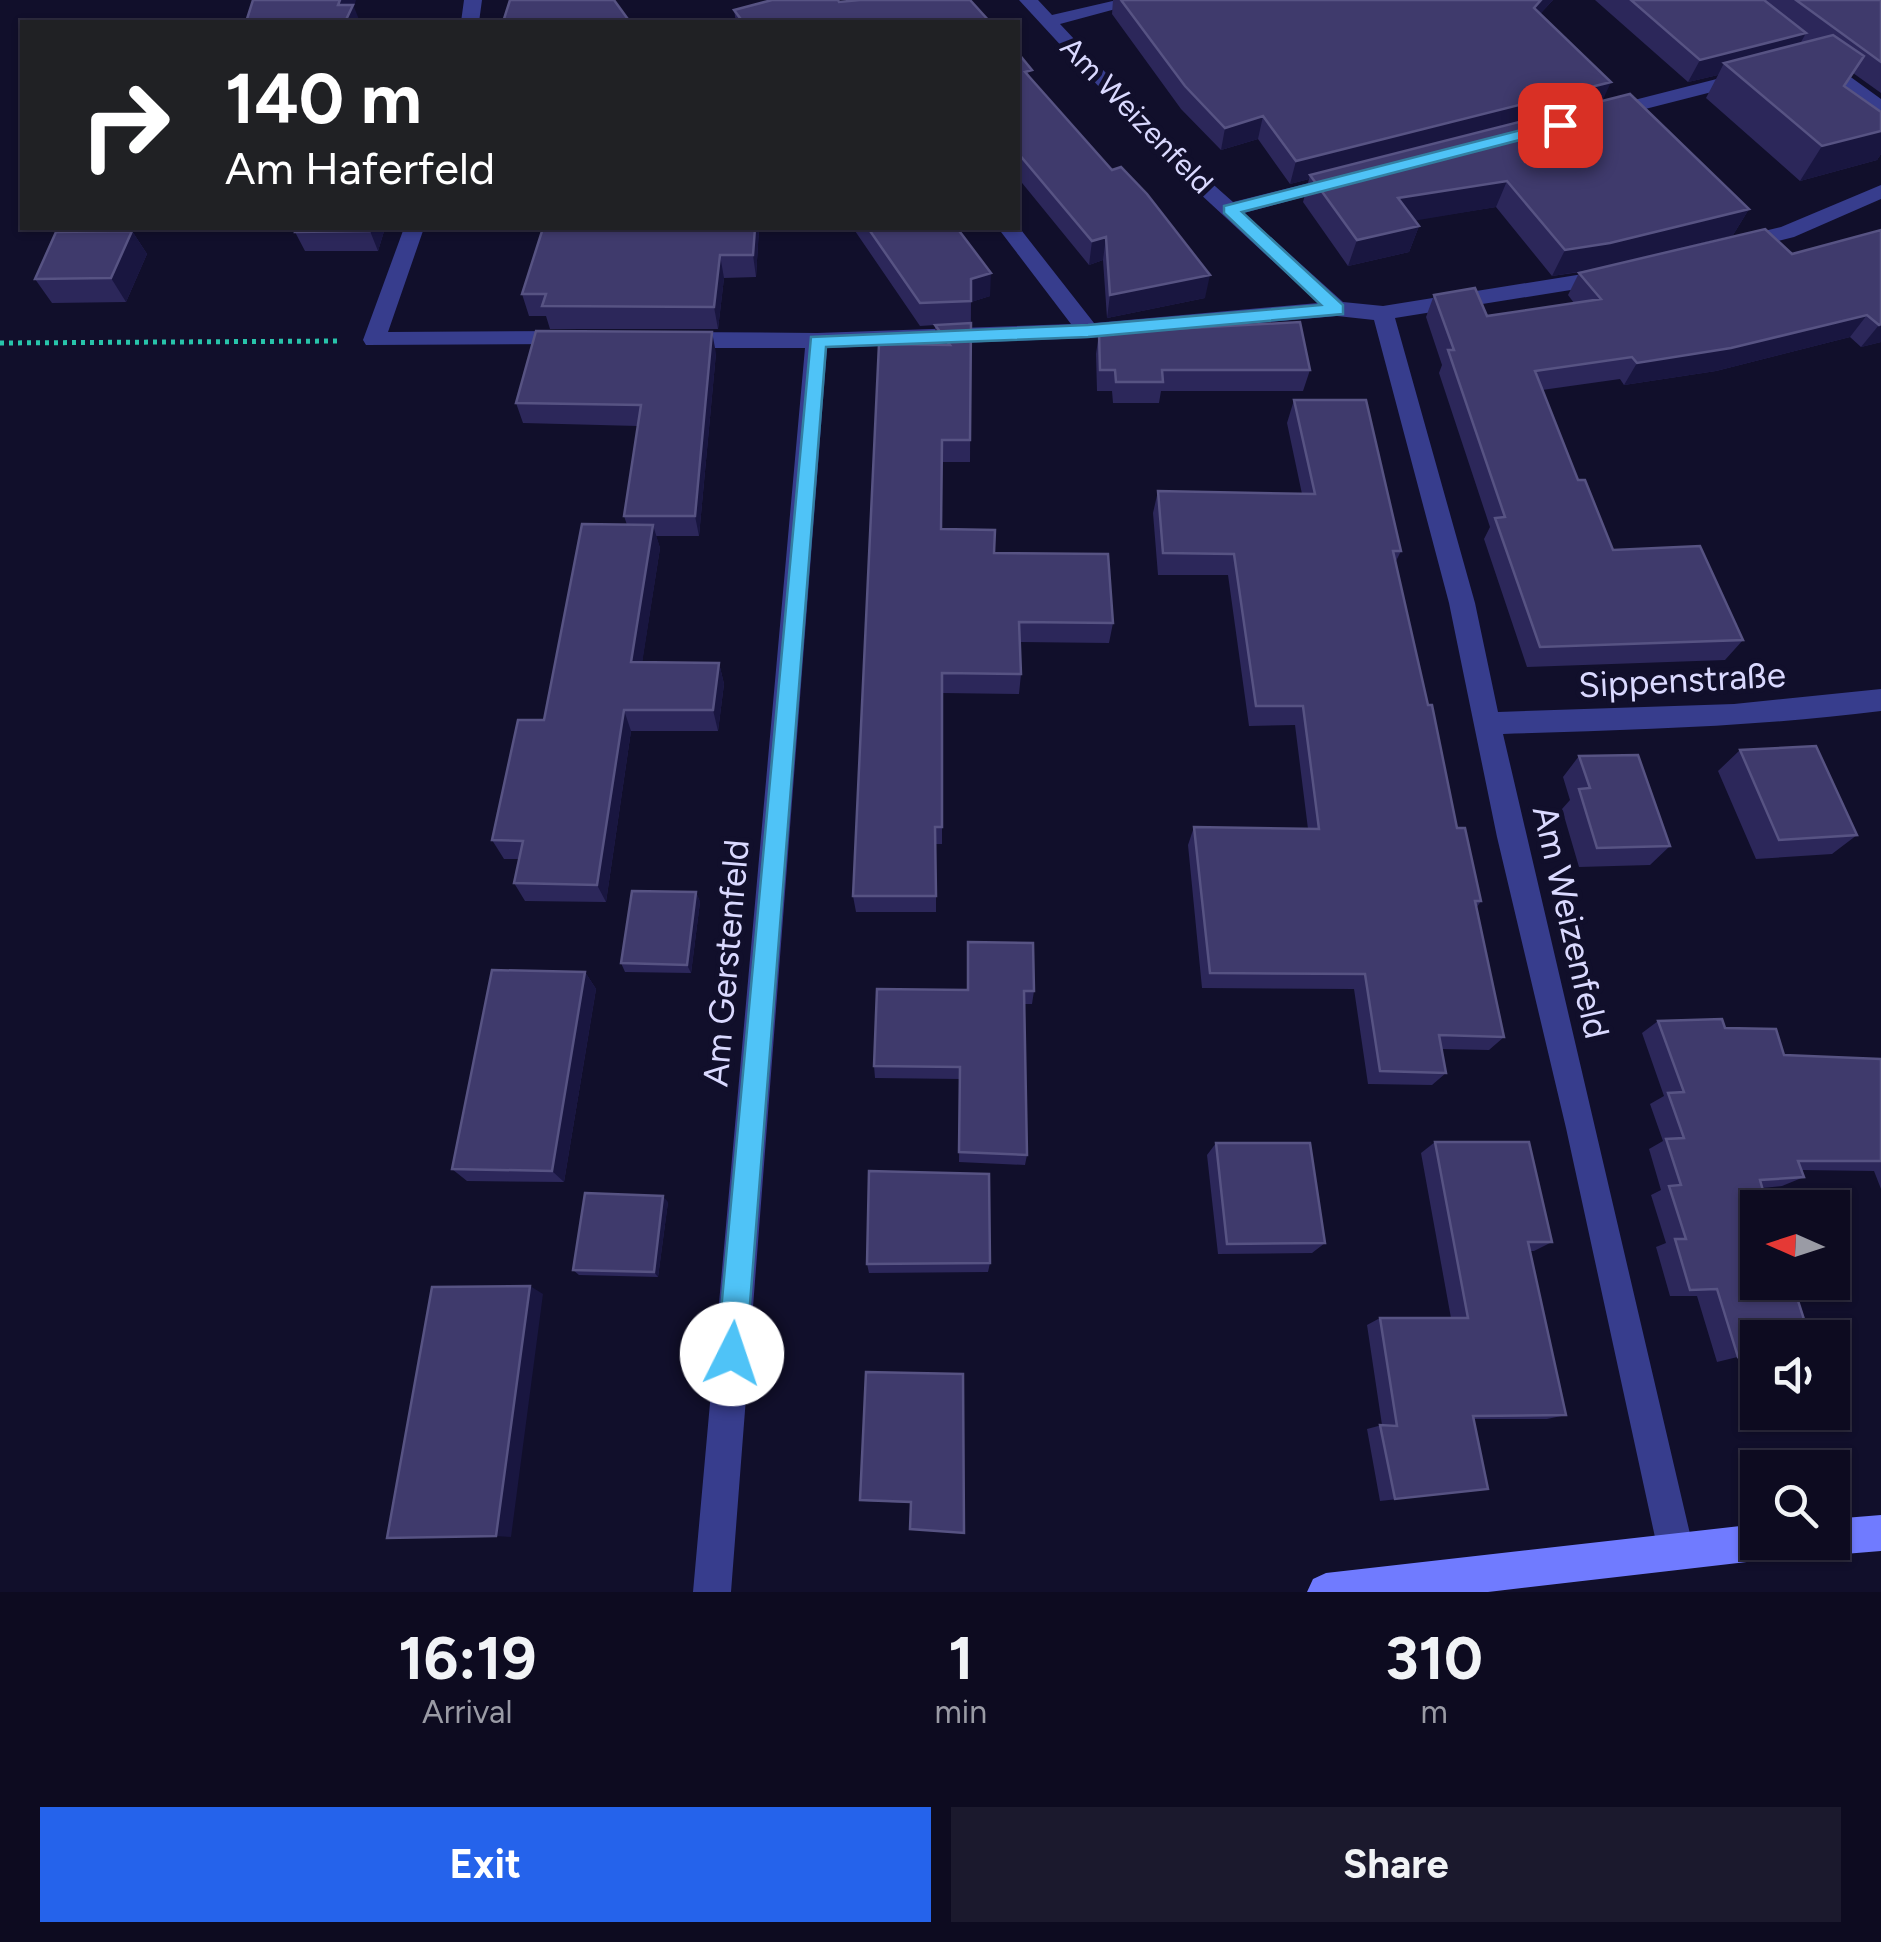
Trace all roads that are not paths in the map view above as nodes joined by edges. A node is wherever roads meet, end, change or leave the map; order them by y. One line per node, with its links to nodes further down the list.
1 (1028, 0): 3 (street, Am Weizenfeld)
2 (1140, 0): 3 (street)
3 (1048, 22): 10 (street, Am Weizenfeld)
4 (1806, 57): 6 (street)
5 (1760, 74): 7 (street)
6 (1881, 108)
7 (1590, 118)
8 (1362, 176): 10 (street)
9 (1881, 192): 13 (street)
10 (1230, 210): 15 (street, Am Weizenfeld)
11 (413, 230): 18 (street)
12 (1010, 230): 17 (street)
13 (1721, 248)
14 (1631, 272): 16 (street)
15 (1336, 309): 16 (street); 17 (street)
16 (1383, 313): 22 (street, Am Weizenfeld)
17 (1088, 331): 20 (street)
18 (587, 339)
19 (644, 340): 20 (street)
20 (817, 341): 27 (street, Am Gerstenfeld)
21 (1881, 700): 22 (street, Sippenstraße)
22 (1487, 723): 26 (street, Am Weizenfeld)
23 (1881, 1533): 24 (main road)
24 (1850, 1535)
25 (1740, 1544): 26 (main road)
26 (1676, 1551): 28 (main road)
27 (712, 1592)
28 (1326, 1592)

